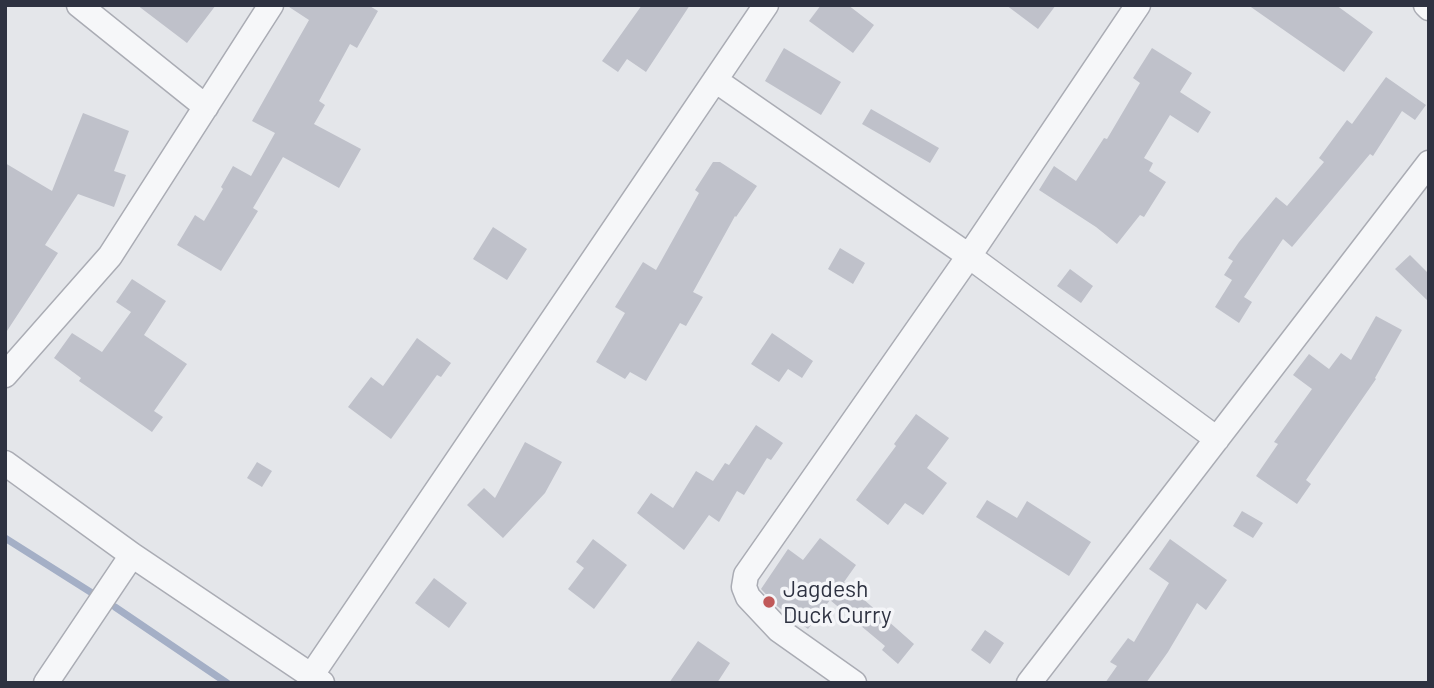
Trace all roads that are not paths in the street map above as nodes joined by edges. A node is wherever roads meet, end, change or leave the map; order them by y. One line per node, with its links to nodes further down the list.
1 (79, 5): 6 (street)
2 (271, 5): 6 (street)
3 (766, 5): 5 (street)
4 (1138, 5): 8 (street)
5 (715, 80): 8 (street); 13 (street)
6 (206, 107): 9 (street)
7 (1429, 163): 10 (street)
8 (969, 256): 10 (street); 15 (street)
9 (5, 375)
10 (1217, 439): 16 (street)
11 (5, 463): 12 (street)
12 (132, 555): 13 (street); 14 (street)
13 (316, 679)
14 (46, 683)
15 (854, 683)
16 (1029, 683)

